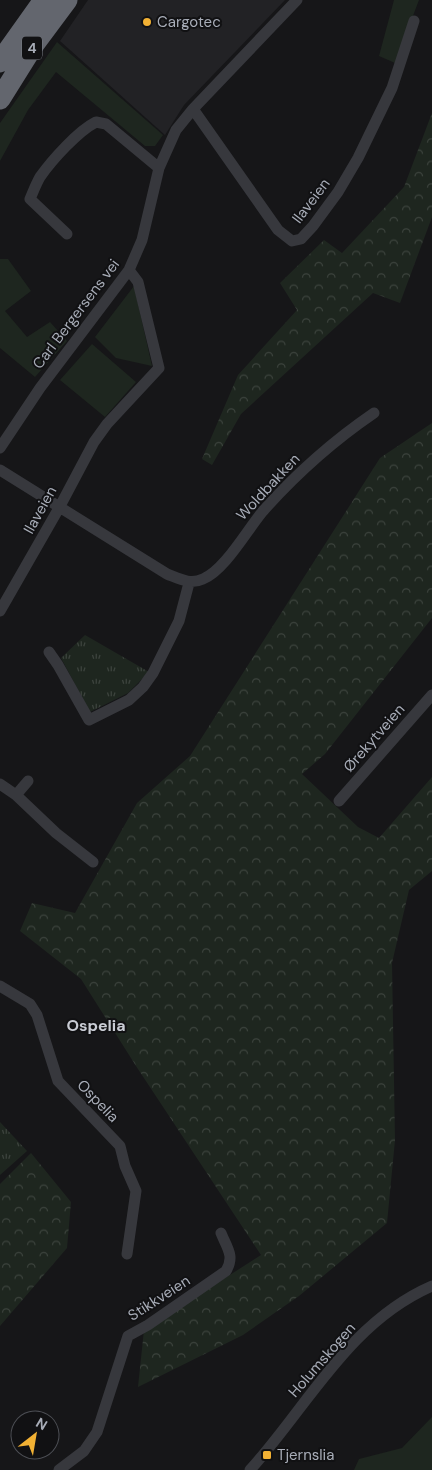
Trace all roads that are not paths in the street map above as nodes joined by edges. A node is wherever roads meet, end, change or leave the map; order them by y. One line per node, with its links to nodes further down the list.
1 (44, 0): 5 (highway, 4)
2 (67, 0): 6 (highway, 4)
3 (297, 0): 7 (street, Carl Bergersens vei)
4 (414, 21): 7 (street, Ilaveien)
5 (0, 62)
6 (0, 99)
7 (193, 109): 8 (street, Carl Bergersens vei)
8 (159, 168): 9 (street); 10 (street, Carl Bergersens vei)
9 (66, 234)
10 (129, 270): 12 (street, Carl Bergersens vei); 14 (street, Ilaveien)
11 (374, 413): 15 (street, Woldbakken)
12 (0, 448)
13 (0, 470): 14 (street)
14 (59, 508): 15 (street); 16 (street, Ilaveien)
15 (189, 583): 17 (street)
16 (0, 611)
17 (49, 652)
18 (432, 695): 22 (street, Ørekytveien)
19 (28, 781): 21 (street)
20 (0, 784): 21 (street)
21 (16, 795): 23 (street)
22 (339, 801)
23 (93, 862)
24 (0, 986): 26 (street, Ospelia)
25 (221, 1233): 28 (street, Stikkveien)
26 (127, 1254)
27 (432, 1286): 29 (street, Holumskogen)
28 (59, 1470)
29 (250, 1470)

